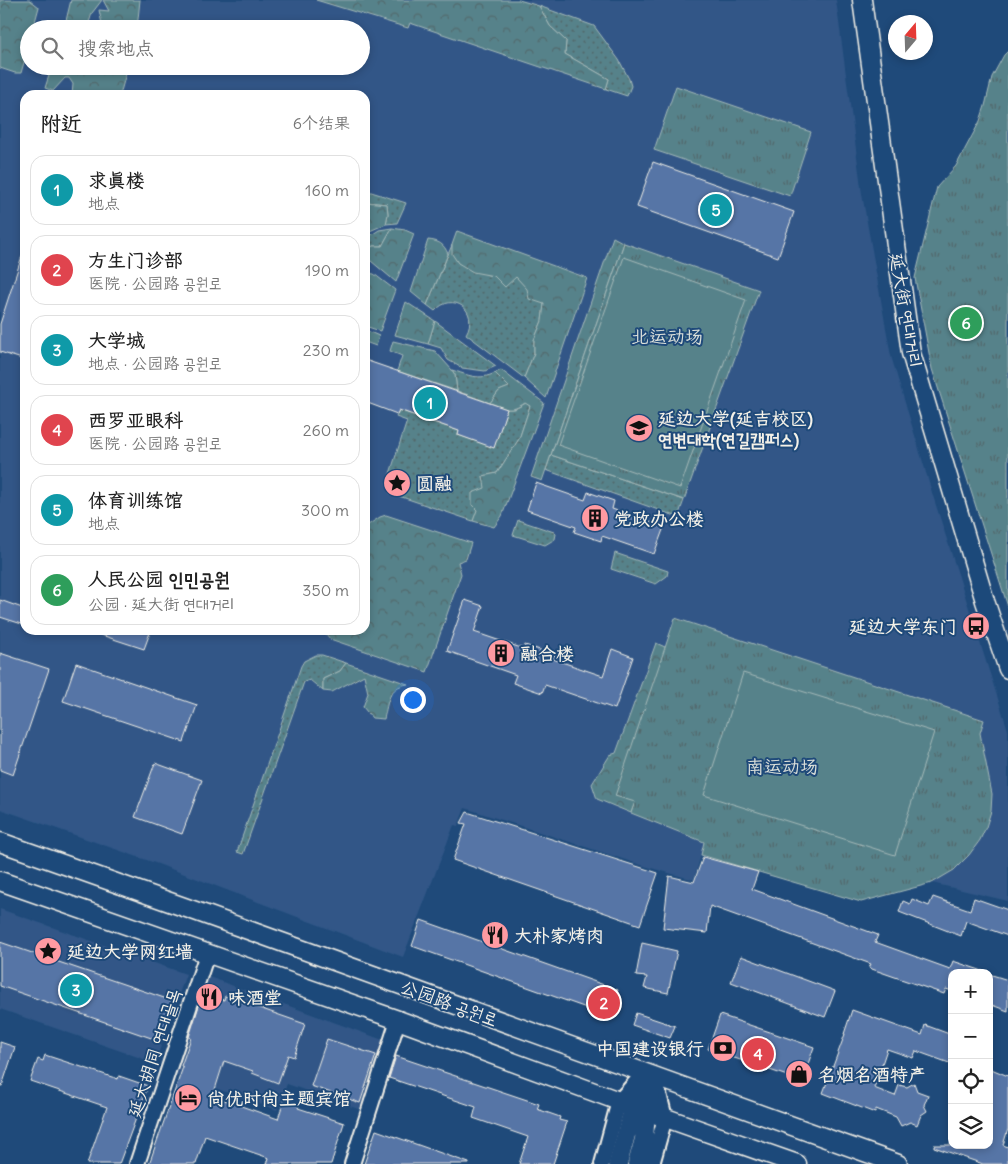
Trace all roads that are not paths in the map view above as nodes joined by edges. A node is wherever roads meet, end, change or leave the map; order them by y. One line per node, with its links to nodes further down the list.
1 (862, 0): 2 (main road, 延大街 연대거리)
2 (1008, 669)
3 (0, 842): 7 (main road, 公园路 공원로)
4 (0, 880): 5 (main road, 公园路 공원로)
5 (207, 954): 6 (main road, 公园路 공원로); 10 (street, 延大胡同 연대골목)
6 (398, 1020): 8 (main road, 公园路 공원로); 11 (street)
7 (649, 1075): 8 (main road); 8 (street); 9 (street); 17 (main road, 公园路 공원로)
8 (633, 1106): 9 (main road, 公园路 공원로); 12 (street); 13 (main road); 14 (main road)
9 (665, 1118): 15 (street); 16 (main road, 公园路 공원로)
10 (137, 1164)
11 (352, 1164)
12 (602, 1164)
13 (618, 1164)
14 (638, 1164)
15 (652, 1164)
16 (797, 1164)
17 (898, 1164)

